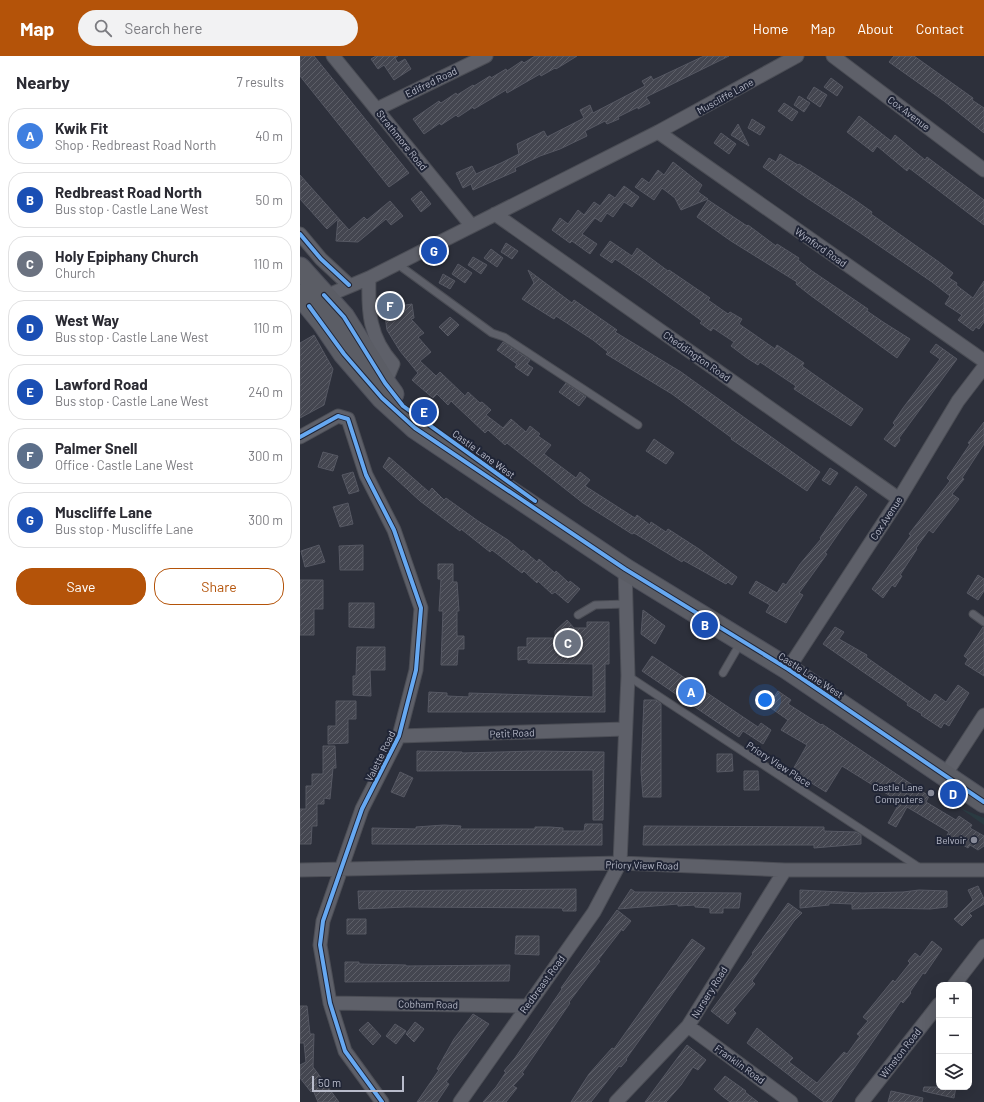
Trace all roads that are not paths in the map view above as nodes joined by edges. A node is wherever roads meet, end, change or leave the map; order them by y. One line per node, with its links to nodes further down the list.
1 (333, 56): 5 (street, Strathmore Road)
2 (486, 56): 5 (street, Edifred Road)
3 (797, 56): 6 (street, Muscliffe Lane)
4 (833, 56): 7 (street, Cox Avenue)
5 (377, 109): 9 (street, Strathmore Road)
6 (658, 132): 8 (street, Muscliffe Lane); 16 (street, Wynford Road)
7 (984, 170)
8 (496, 214): 9 (street, Muscliffe Lane); 21 (street, Cheddington Road)
9 (471, 225): 11 (street, Muscliffe Lane)
10 (300, 234): 14 (street)
11 (396, 263): 13 (street, Muscliffe Lane); 19 (lane)
12 (300, 268): 15 (main road, Castle Lane West)
13 (369, 278): 14 (street, Muscliffe Lane); 18 (street)
14 (349, 285): 15 (street, Muscliffe Lane)
15 (311, 299): 18 (main road, Castle Lane West); 22 (main road, Castle Lane West)
16 (984, 361)
17 (984, 367): 21 (street, Cox Avenue)
18 (384, 383): 22 (main road, Castle Lane West)
19 (638, 425)
20 (300, 437): 33 (street, Valette Road)
21 (899, 499): 28 (street, Cox Avenue)
22 (625, 569): 23 (street); 27 (main road, Castle Lane West)
23 (626, 604): 25 (lane); 30 (street)
24 (973, 614): 26 (lane)
25 (578, 615)
26 (984, 622)
27 (742, 640): 28 (main road, Castle Lane West); 29 (lane)
28 (788, 669): 34 (main road, Castle Lane West)
29 (724, 673)
30 (628, 676): 32 (street); 37 (lane, Priory View Place)
31 (984, 715): 34 (street)
32 (625, 729): 33 (street, Petit Road); 36 (street)
33 (399, 736): 38 (street, Valette Road)
34 (945, 775): 35 (main road, Castle Lane West)
35 (984, 802)
36 (620, 864): 38 (street, Priory View Road); 40 (street, Priory View Road); 45 (street, Redbreast Road)
37 (920, 868): 40 (street, Priory View Road); 41 (street, Priory View Road)
38 (341, 869): 39 (street, Priory View Road); 44 (street, Valette Road)
39 (300, 870)
40 (785, 870): 47 (street, Nursery Road)
41 (984, 870)
42 (984, 946): 43 (street)
43 (956, 982)
44 (330, 1003): 45 (street, Cobham Road); 48 (street, Valette Road)
45 (527, 1006): 49 (street, Redbreast Road)
46 (936, 1008): 52 (street, Winston Road)
47 (688, 1026): 50 (street, Nursery Road); 51 (street, Franklin Road)
48 (382, 1102)
49 (460, 1102)
50 (616, 1102)
51 (791, 1102)
52 (862, 1102)

